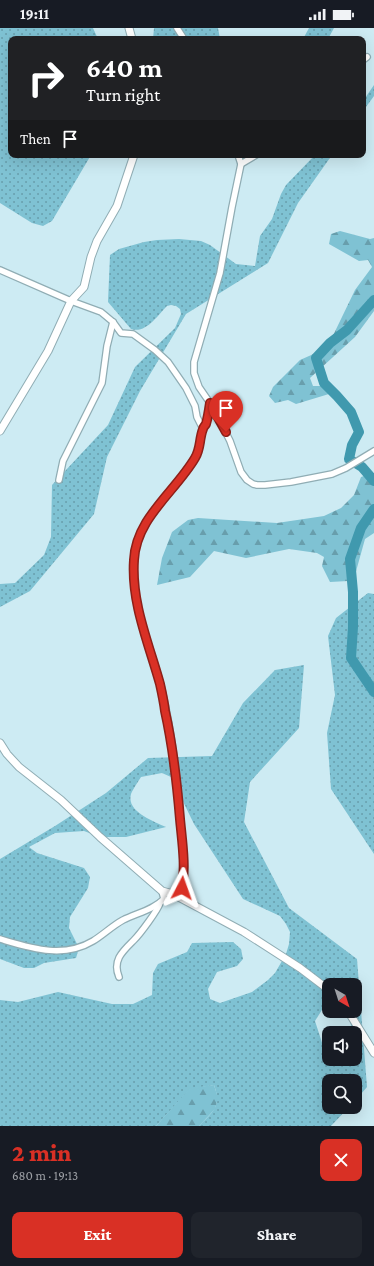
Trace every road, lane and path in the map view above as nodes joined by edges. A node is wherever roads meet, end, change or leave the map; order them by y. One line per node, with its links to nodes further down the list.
1 (133, 158): 6 (street)
2 (239, 158): 4 (street)
3 (251, 158): 4 (street)
4 (241, 164): 8 (street)
5 (0, 270): 6 (street)
6 (71, 301): 7 (street); 10 (street)
7 (113, 322): 9 (street); 12 (street)
8 (210, 403): 9 (street); 11 (street)
9 (202, 429): 15 (street)
10 (0, 432)
11 (374, 451)
12 (59, 480)
13 (0, 743): 14 (street)
14 (162, 891): 15 (street); 16 (street)
15 (173, 894): 19 (street)
16 (160, 903): 17 (street); 18 (street)
17 (0, 939)
18 (119, 977)
19 (322, 985)
20 (352, 1018): 21 (street)
21 (374, 1053)

